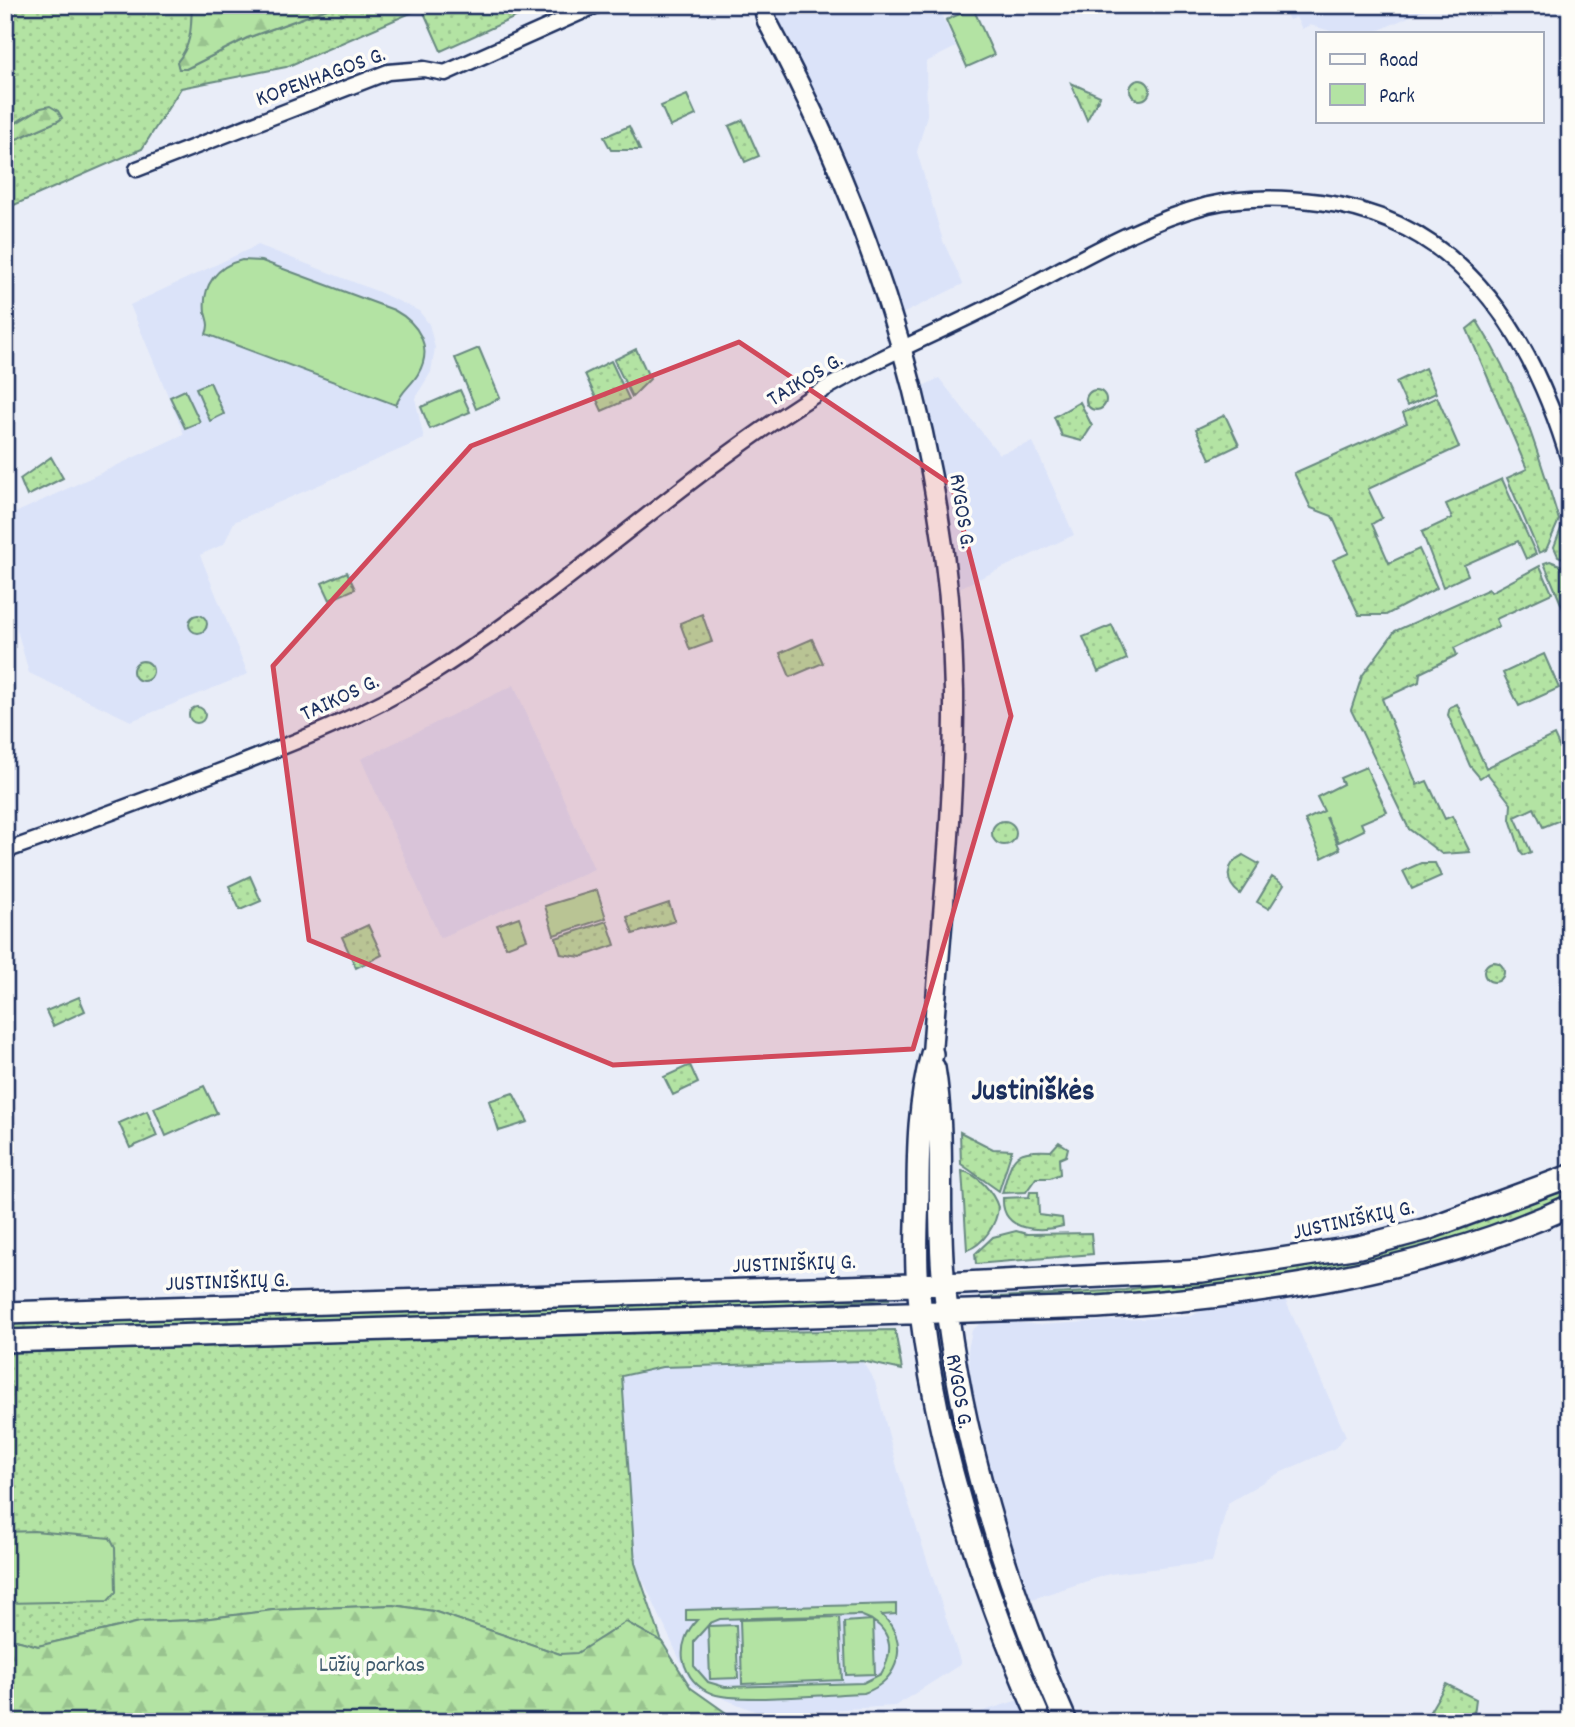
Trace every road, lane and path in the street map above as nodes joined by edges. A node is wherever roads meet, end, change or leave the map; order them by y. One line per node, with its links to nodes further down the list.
1 (597, 5): 3 (street, KOPENHAGOS G.)
2 (763, 5): 4 (street, RYGOS G.)
3 (137, 169)
4 (903, 351): 5 (street, TAIKOS G.); 6 (street, TAIKOS G.); 7 (street, RYGOS G.)
5 (1570, 464)
6 (5, 852)
7 (932, 1054): 10 (main road, RYGOS G.); 11 (main road, RYGOS G.)
8 (1570, 1176): 10 (main road, JUSTINIŠKIŲ G.)
9 (1570, 1206): 12 (main road)
10 (944, 1284): 11 (main road, JUSTINIŠKIŲ G.); 12 (main road, RYGOS G.)
11 (918, 1285): 13 (main road, JUSTINIŠKIŲ G.); 14 (main road, RYGOS G.)
12 (947, 1312): 14 (main road); 17 (main road, RYGOS G.)
13 (5, 1313)
14 (921, 1313): 15 (main road); 16 (main road, RYGOS G.)
15 (5, 1341)
16 (1041, 1722)
17 (1066, 1722)

